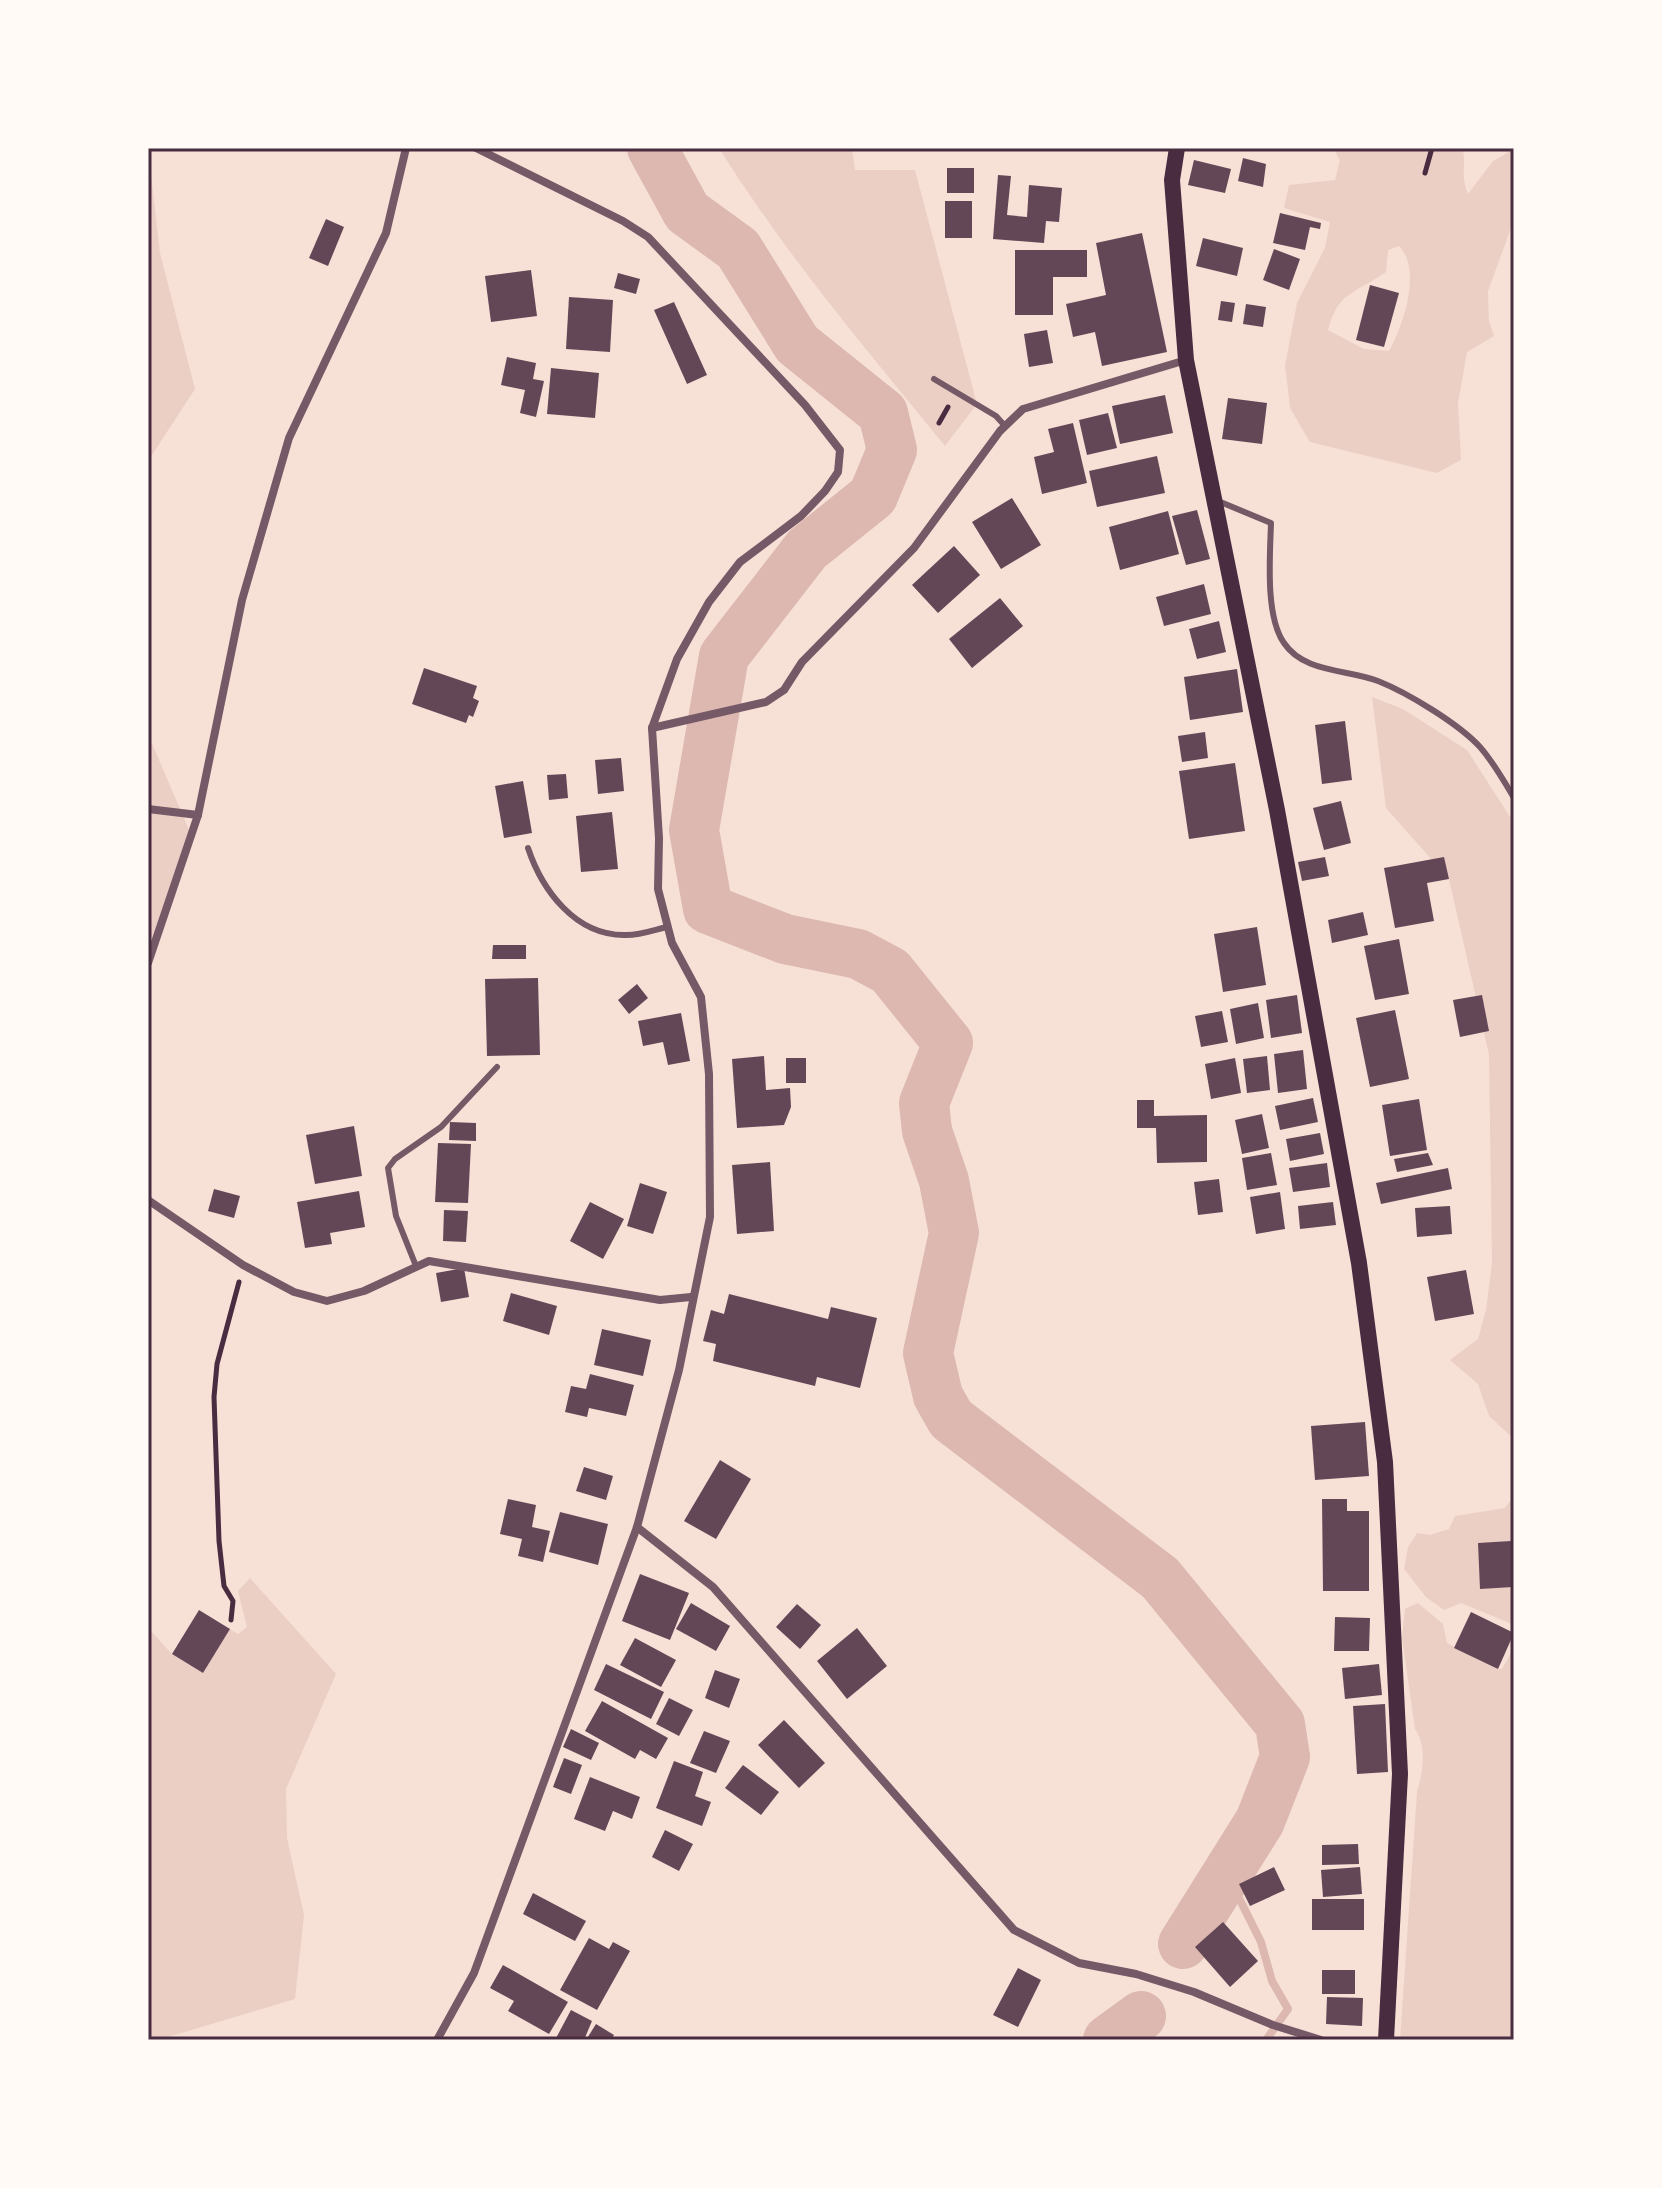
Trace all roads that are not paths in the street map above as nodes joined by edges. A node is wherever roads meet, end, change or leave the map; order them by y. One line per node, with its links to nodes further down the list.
1 (406, 148): 11 (street)
2 (476, 148): 8 (street)
3 (1177, 148): 4 (main road)
4 (1186, 360): 6 (street); 7 (main road)
5 (934, 379): 6 (lane)
6 (1005, 426): 8 (street)
7 (1214, 500): 9 (lane); 22 (main road)
8 (652, 728): 13 (street)
9 (1514, 798)
10 (148, 809): 11 (street)
11 (198, 815): 14 (street)
12 (528, 848): 13 (lane)
13 (667, 927): 18 (street)
14 (148, 963)
15 (497, 1067): 17 (lane)
16 (148, 1200): 17 (street)
17 (416, 1266): 18 (street)
18 (691, 1297): 19 (street)
19 (637, 1527): 20 (street); 21 (street)
20 (437, 2040)
21 (1321, 2040)
22 (1381, 2040)

